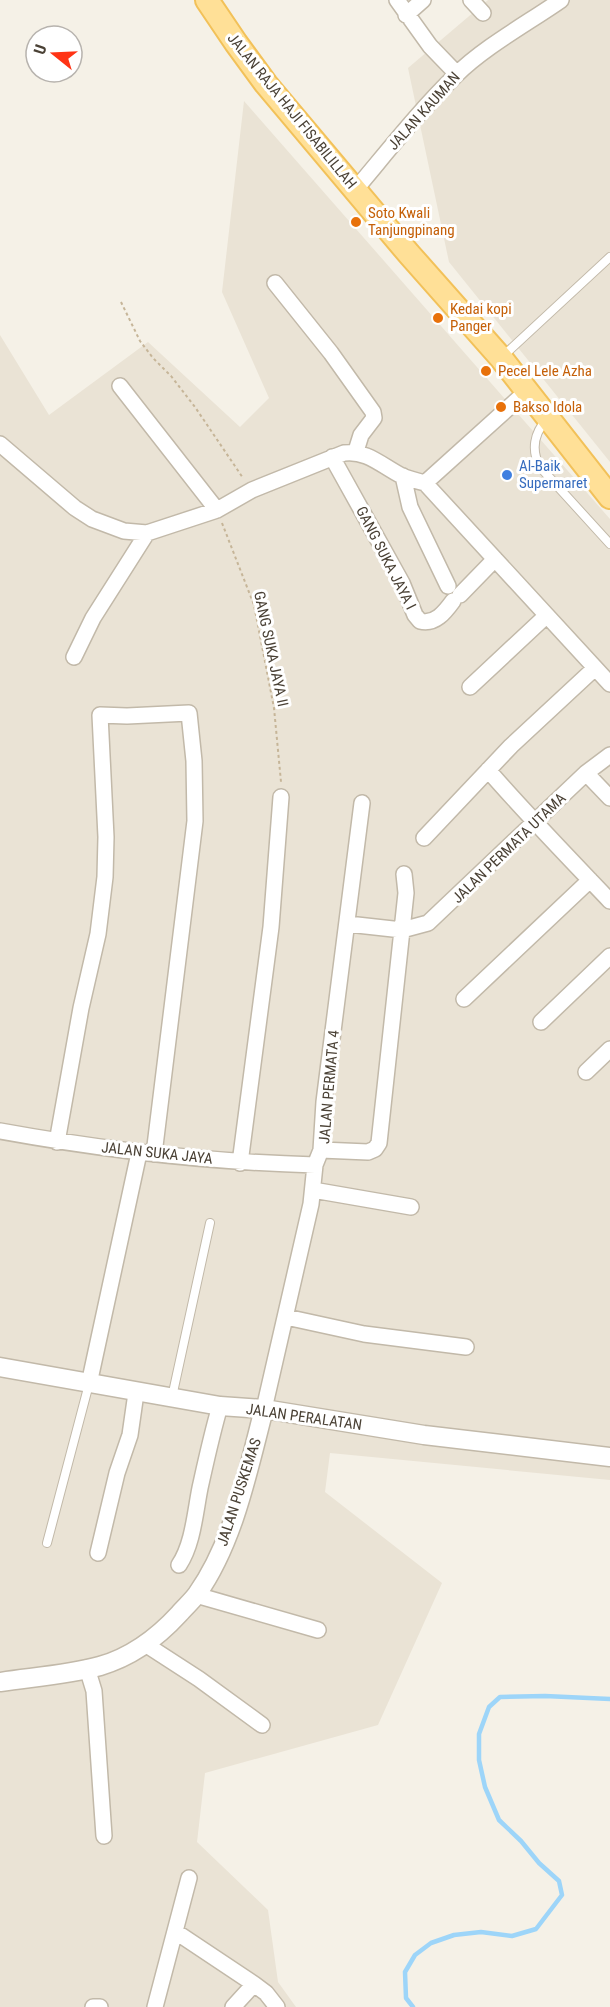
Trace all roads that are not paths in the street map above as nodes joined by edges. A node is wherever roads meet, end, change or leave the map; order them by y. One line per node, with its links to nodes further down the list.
1 (207, 0): 9 (main road, JALAN RAJA HAJI FISABILILLAH)
2 (397, 0): 7 (street)
3 (423, 0): 7 (street)
4 (471, 0): 6 (street)
5 (561, 0): 8 (street, JALAN KAUMAN)
6 (483, 13)
7 (406, 15): 8 (street)
8 (457, 74): 9 (street, JALAN KAUMAN)
9 (355, 190): 12 (main road, JALAN RAJA HAJI FISABILILLAH)
10 (610, 257): 12 (lane)
11 (275, 283): 17 (street)
12 (501, 358): 14 (main road, JALAN RAJA HAJI FISABILILLAH)
13 (120, 387): 22 (street)
14 (527, 391): 15 (main road, JALAN RAJA HAJI FISABILILLAH); 20 (street)
15 (548, 418): 21 (main road, JALAN RAJA HAJI FISABILILLAH); 24 (lane)
16 (0, 444): 23 (street)
17 (356, 451): 18 (street); 19 (street)
18 (332, 457): 22 (street); 26 (street, GANG SUKA JAYA I)
19 (403, 476): 20 (street); 26 (street)
20 (425, 483): 25 (street)
21 (610, 497)
22 (217, 510): 23 (street)
23 (147, 533): 28 (street)
24 (610, 544)
25 (495, 560): 26 (street); 27 (street)
26 (454, 594)
27 (546, 616): 29 (street); 31 (street)
28 (74, 657)
29 (595, 668): 30 (street); 33 (street)
30 (610, 684)
31 (470, 687)
32 (610, 755): 34 (street, JALAN PERMATA UTAMA)
33 (488, 770): 38 (street); 39 (street)
34 (586, 773): 36 (street); 38 (street, JALAN PERMATA UTAMA)
35 (281, 797): 54 (street)
36 (610, 798)
37 (362, 803): 43 (street, JALAN PERMATA 4)
38 (534, 823): 41 (street); 44 (street, JALAN PERMATA UTAMA)
39 (424, 838)
40 (404, 874): 44 (street, JALAN PERMATA 4)
41 (590, 880): 42 (street); 46 (street)
42 (610, 901)
43 (348, 924): 44 (street); 52 (street, JALAN PERMATA 4)
44 (402, 930): 52 (street, JALAN PERMATA 4)
45 (610, 956): 47 (street)
46 (464, 999)
47 (541, 1022)
48 (610, 1049): 49 (street)
49 (586, 1072)
50 (0, 1131): 51 (street, JALAN SUKA JAYA)
51 (57, 1142): 53 (street, JALAN SUKA JAYA); 53 (street)
52 (321, 1150): 55 (street, JALAN PUSKEMAS)
53 (147, 1154): 54 (street, JALAN SUKA JAYA); 62 (street)
54 (240, 1163): 55 (street, JALAN SUKA JAYA)
55 (315, 1165): 56 (street, JALAN PUSKEMAS)
56 (313, 1190): 57 (street); 59 (street, JALAN PUSKEMAS)
57 (411, 1207)
58 (210, 1223): 64 (lane)
59 (286, 1317): 60 (street); 66 (street, JALAN PUSKEMAS)
60 (466, 1347)
61 (0, 1367): 62 (street, JALAN PERALATAN)
62 (90, 1384): 63 (street, JALAN PERALATAN); 68 (lane)
63 (136, 1393): 64 (street, JALAN PERALATAN); 69 (street)
64 (172, 1398): 65 (street, JALAN PERALATAN)
65 (220, 1406): 66 (street, JALAN PERALATAN); 70 (street)
66 (264, 1409): 67 (street, JALAN PERALATAN); 71 (street, JALAN PUSKEMAS)
67 (610, 1456)
68 (47, 1543)
69 (98, 1553)
70 (179, 1565)
71 (196, 1595): 72 (street); 73 (street, JALAN PUSKEMAS)
72 (318, 1630)
73 (146, 1644): 74 (street, JALAN PUSKEMAS); 76 (street)
74 (87, 1668): 75 (street, JALAN PUSKEMAS); 77 (street)
75 (0, 1682)
76 (262, 1725)
77 (104, 1836)
78 (189, 1878): 79 (street)
79 (176, 1932): 80 (street); 83 (street)
80 (254, 1984): 84 (street); 85 (street)
81 (93, 2007): 82 (street)
82 (100, 2007)
83 (155, 2007)
84 (233, 2007)
85 (277, 2007)

